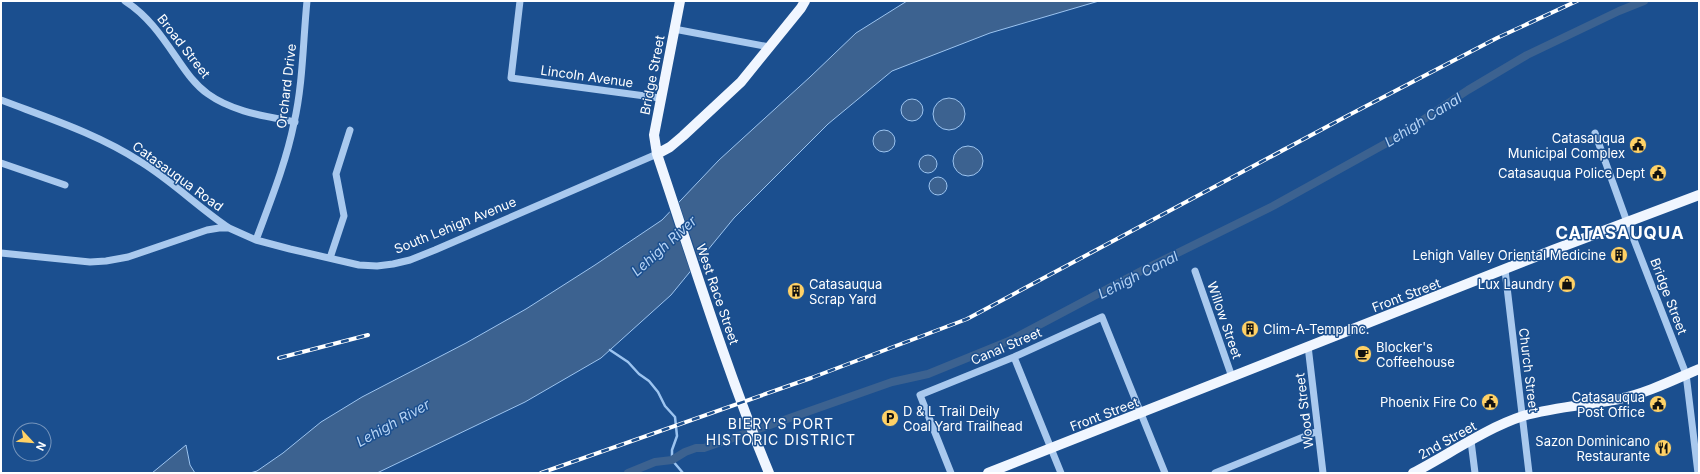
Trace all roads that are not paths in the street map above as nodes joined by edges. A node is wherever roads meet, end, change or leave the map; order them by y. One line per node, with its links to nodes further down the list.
1 (125, 1): 10 (street, Broad Street)
2 (307, 1): 10 (street, Orchard Drive)
3 (520, 1): 8 (street, Lincoln Avenue)
4 (680, 1): 6 (main road, Bridge Street)
5 (805, 1): 7 (main road, South Lehigh Avenue)
6 (674, 29): 7 (street); 8 (main road, Bridge Street)
7 (769, 47): 13 (main road, South Lehigh Avenue)
8 (660, 98): 13 (main road, Bridge Street)
9 (1, 100): 18 (street, Catasauqua Road)
10 (295, 122): 19 (street, Orchard Drive)
11 (350, 130): 21 (street)
12 (1596, 133): 17 (street, Bridge Street)
13 (657, 154): 21 (street, South Lehigh Avenue); 35 (main road, West Race Street)
14 (1, 163): 15 (street)
15 (65, 185)
16 (1699, 195): 17 (main road, Front Street)
17 (1627, 222): 22 (main road, Front Street); 27 (street, Bridge Street)
18 (229, 228): 19 (street, South Lehigh Avenue); 20 (street, South Lehigh Avenue)
19 (256, 240): 21 (street, South Lehigh Avenue)
20 (1, 253)
21 (330, 258)
22 (1505, 270): 24 (main road, Front Street); 30 (street, Church Street)
23 (1195, 271): 28 (street, Willow Street)
24 (1308, 346): 28 (main road, Front Street); 31 (street, Wood Street)
25 (1014, 357): 29 (street, Canal Street); 33 (street); 36 (street, Canal Street)
26 (1699, 369): 27 (main road, 2nd Street)
27 (1686, 374): 30 (main road, 2nd Street); 44 (street, Bridge Street)
28 (1232, 377): 29 (main road, Front Street)
29 (1142, 413): 33 (main road, Front Street); 39 (street)
30 (1523, 416): 32 (main road, 2nd Street); 43 (street, Church Street)
31 (1318, 431): 40 (street); 41 (street, Wood Street)
32 (1471, 441): 34 (main road, 2nd Street); 42 (street)
33 (1051, 448): 37 (main road, Front Street); 38 (street)
34 (1417, 472)
35 (769, 473)
36 (951, 473)
37 (988, 473)
38 (1061, 473)
39 (1165, 473)
40 (1215, 473)
41 (1323, 473)
42 (1475, 473)
43 (1529, 473)
44 (1698, 473)

